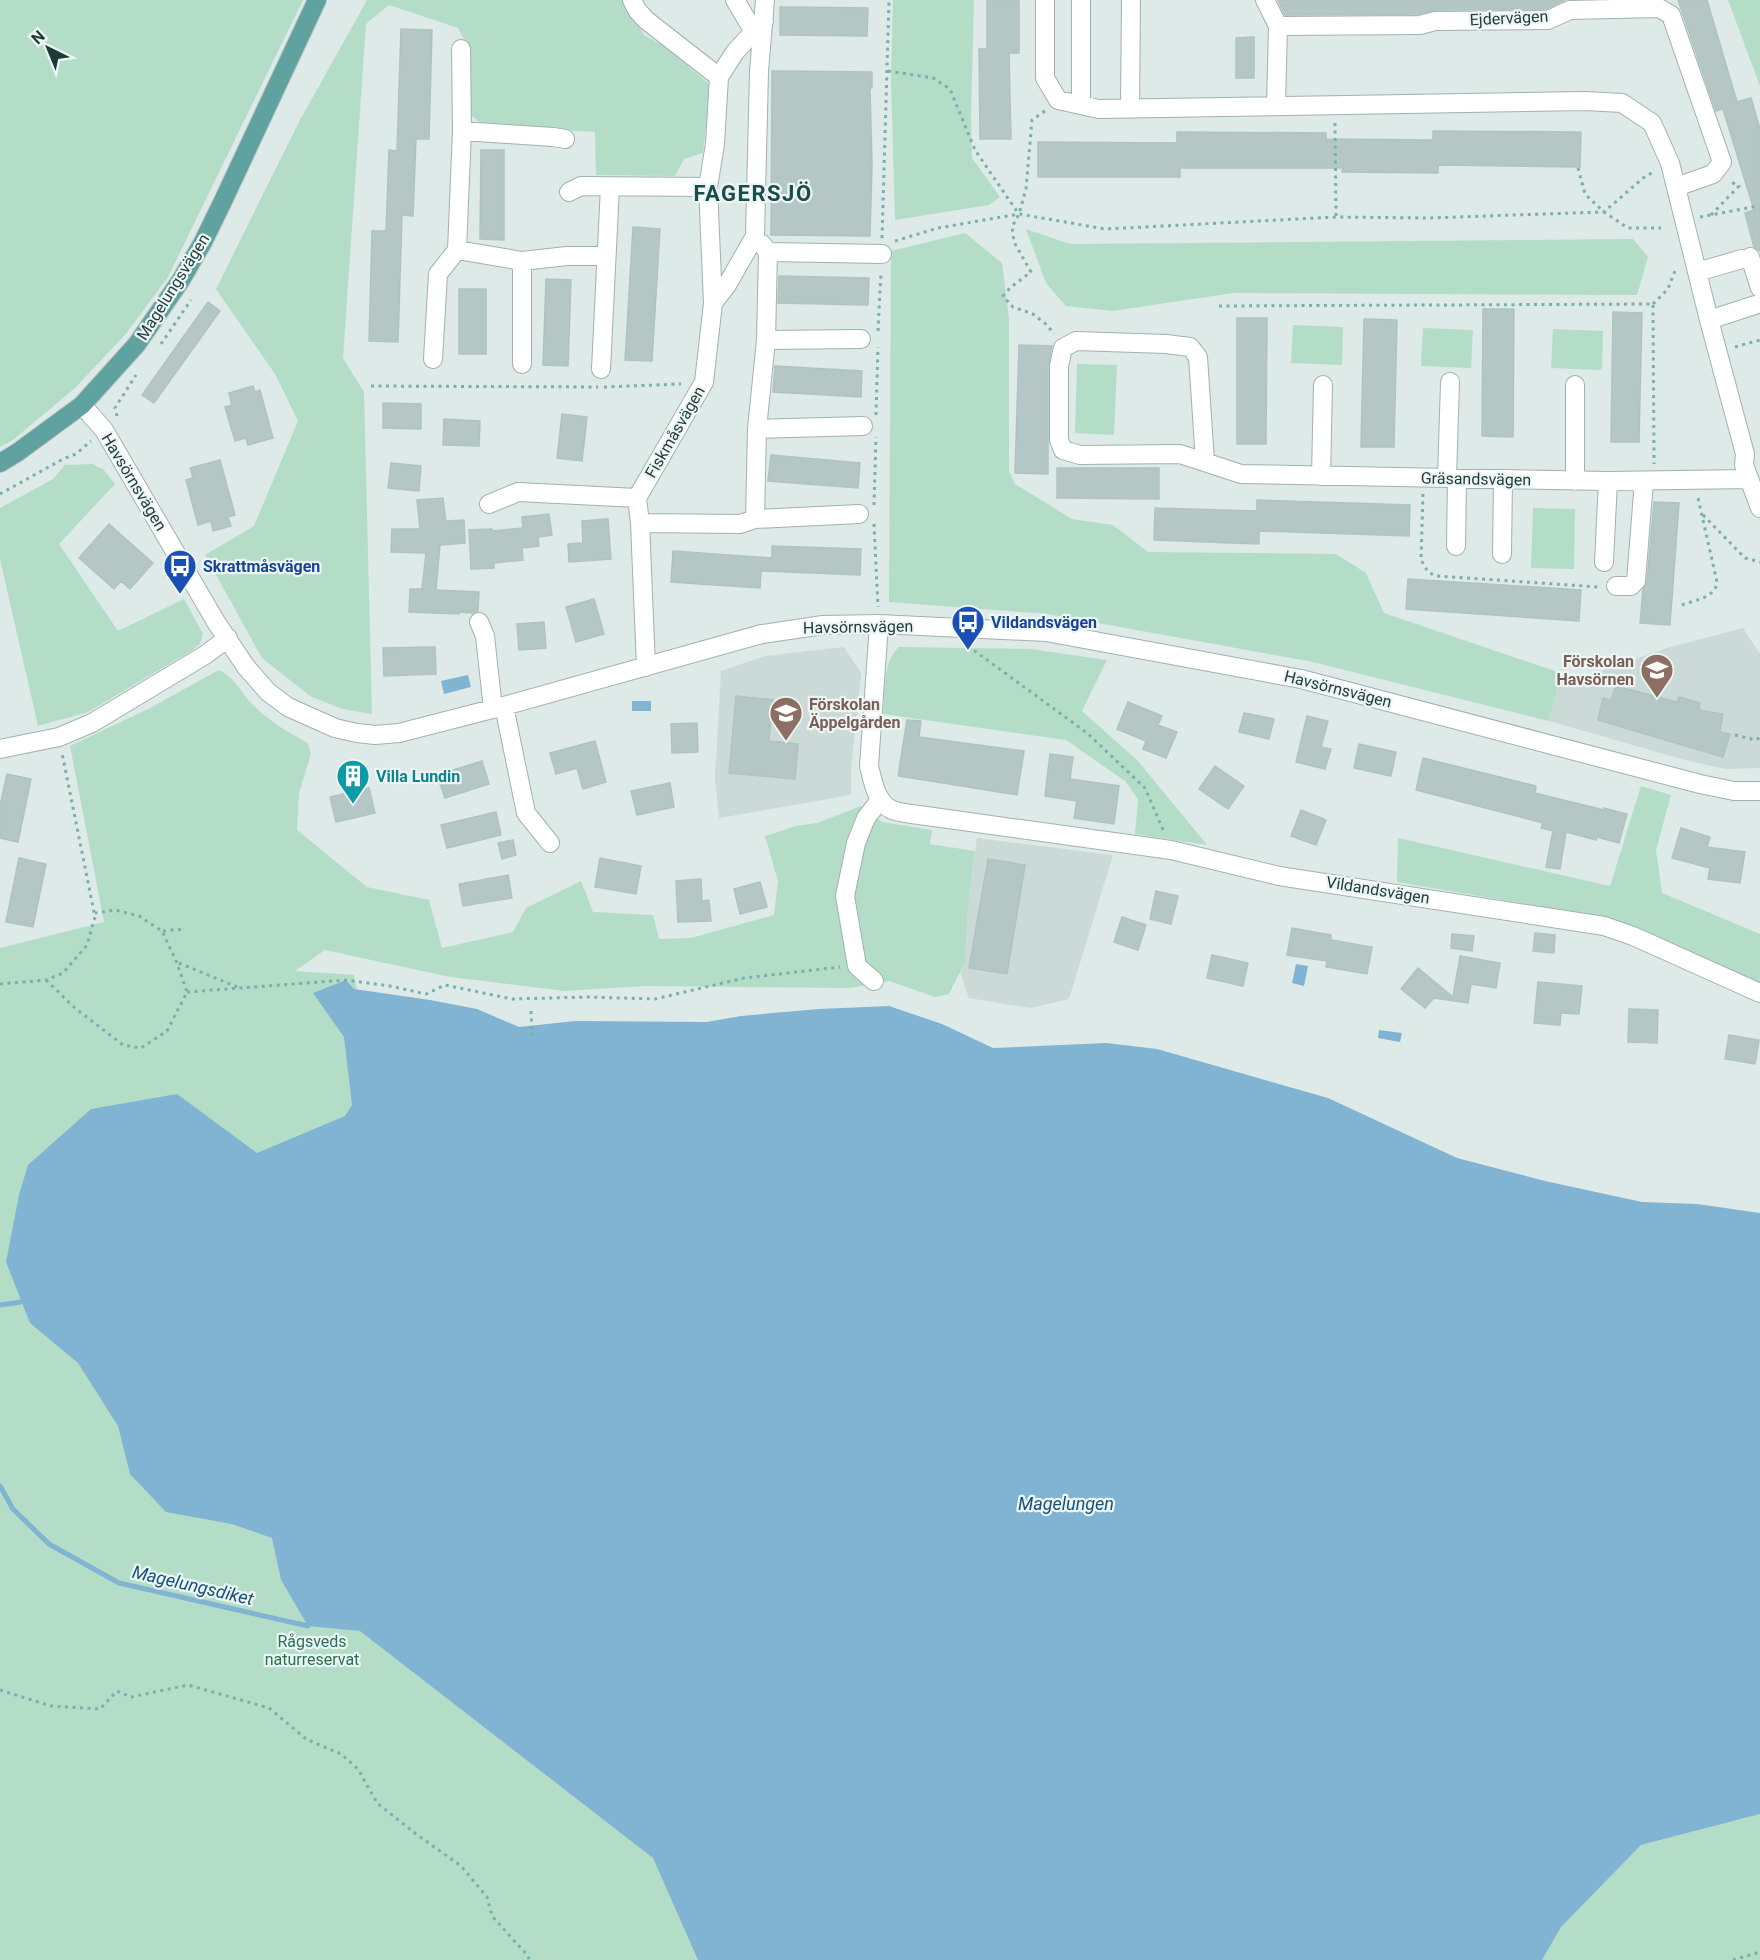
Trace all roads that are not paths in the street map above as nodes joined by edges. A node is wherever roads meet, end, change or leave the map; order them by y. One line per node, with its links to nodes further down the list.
1 (317, 0): 40 (main road, Magelungsvägen)
2 (632, 0): 12 (street)
3 (735, 0): 9 (street)
4 (765, 0): 9 (street, Fiskmåsvägen)
5 (1045, 0): 13 (street)
6 (1081, 0): 13 (street)
7 (1131, 0): 15 (street)
8 (1265, 0): 10 (street)
9 (759, 26): 12 (street, Fiskmåsvägen); 22 (street, Fiskmåsvägen)
10 (1278, 26): 14 (street); 20 (street, Ejdervägen)
11 (461, 49): 16 (street)
12 (719, 77): 19 (street, Fiskmåsvägen)
13 (1081, 105): 15 (street)
14 (1276, 106): 15 (street); 20 (street)
15 (1130, 108)
16 (462, 131): 17 (street); 23 (street)
17 (565, 139)
18 (610, 187): 19 (street); 21 (street); 26 (street)
19 (708, 187): 30 (street, Fiskmåsvägen)
20 (1676, 187): 28 (street)
21 (569, 192)
22 (755, 236): 25 (street); 30 (street, Fiskmåsvägen)
23 (457, 250): 27 (street); 34 (street)
24 (882, 250): 25 (street)
25 (768, 252): 33 (street)
26 (606, 256): 27 (street); 36 (street)
27 (522, 261): 35 (street)
28 (1697, 272): 29 (street); 31 (street)
29 (1757, 297): 31 (street)
30 (713, 303): 53 (street, Fiskmåsvägen)
31 (1709, 320): 43 (street)
32 (861, 339): 33 (street)
33 (766, 340): 42 (street)
34 (433, 359)
35 (522, 364)
36 (601, 369)
37 (1450, 382): 48 (street)
38 (1323, 385): 47 (street)
39 (1575, 385): 51 (street)
40 (82, 405): 45 (main road, Magelungsvägen); 65 (street, Havsörnsvägen)
41 (872, 423): 42 (street)
42 (757, 429): 57 (street)
43 (1753, 456): 50 (street)
44 (1205, 461): 44 (street, Gräsandsvägen); 47 (street, Gräsandsvägen)
45 (0, 463)
46 (1649, 473): 50 (street, Gräsandsvägen); 52 (street, Gräsandsvägen); 62 (street)
47 (1321, 476): 48 (street, Gräsandsvägen)
48 (1452, 478): 49 (street, Gräsandsvägen); 59 (street)
49 (1503, 479): 51 (street, Gräsandsvägen); 60 (street)
50 (1749, 479): 55 (street)
51 (1575, 481): 52 (street, Gräsandsvägen)
52 (1608, 482): 61 (street)
53 (637, 498): 54 (street); 58 (street, Fiskmåsvägen)
54 (489, 504)
55 (1760, 505)
56 (859, 514): 57 (street)
57 (755, 519): 58 (street)
58 (640, 523): 66 (street, Fiskmåsvägen)
59 (1456, 546)
60 (1502, 554)
61 (1604, 562)
62 (1616, 586)
63 (479, 622): 67 (street)
64 (879, 624): 66 (street, Havsörnsvägen); 69 (street, Havsörnsvägen); 70 (street)
65 (228, 638): 67 (street, Havsörnsvägen); 68 (street)
66 (646, 667): 67 (street, Havsörnsvägen)
67 (499, 707): 71 (street)
68 (0, 749)
69 (1760, 791)
70 (880, 800): 72 (street); 73 (street, Vildandsvägen)
71 (550, 843)
72 (874, 981)
73 (1760, 993)

